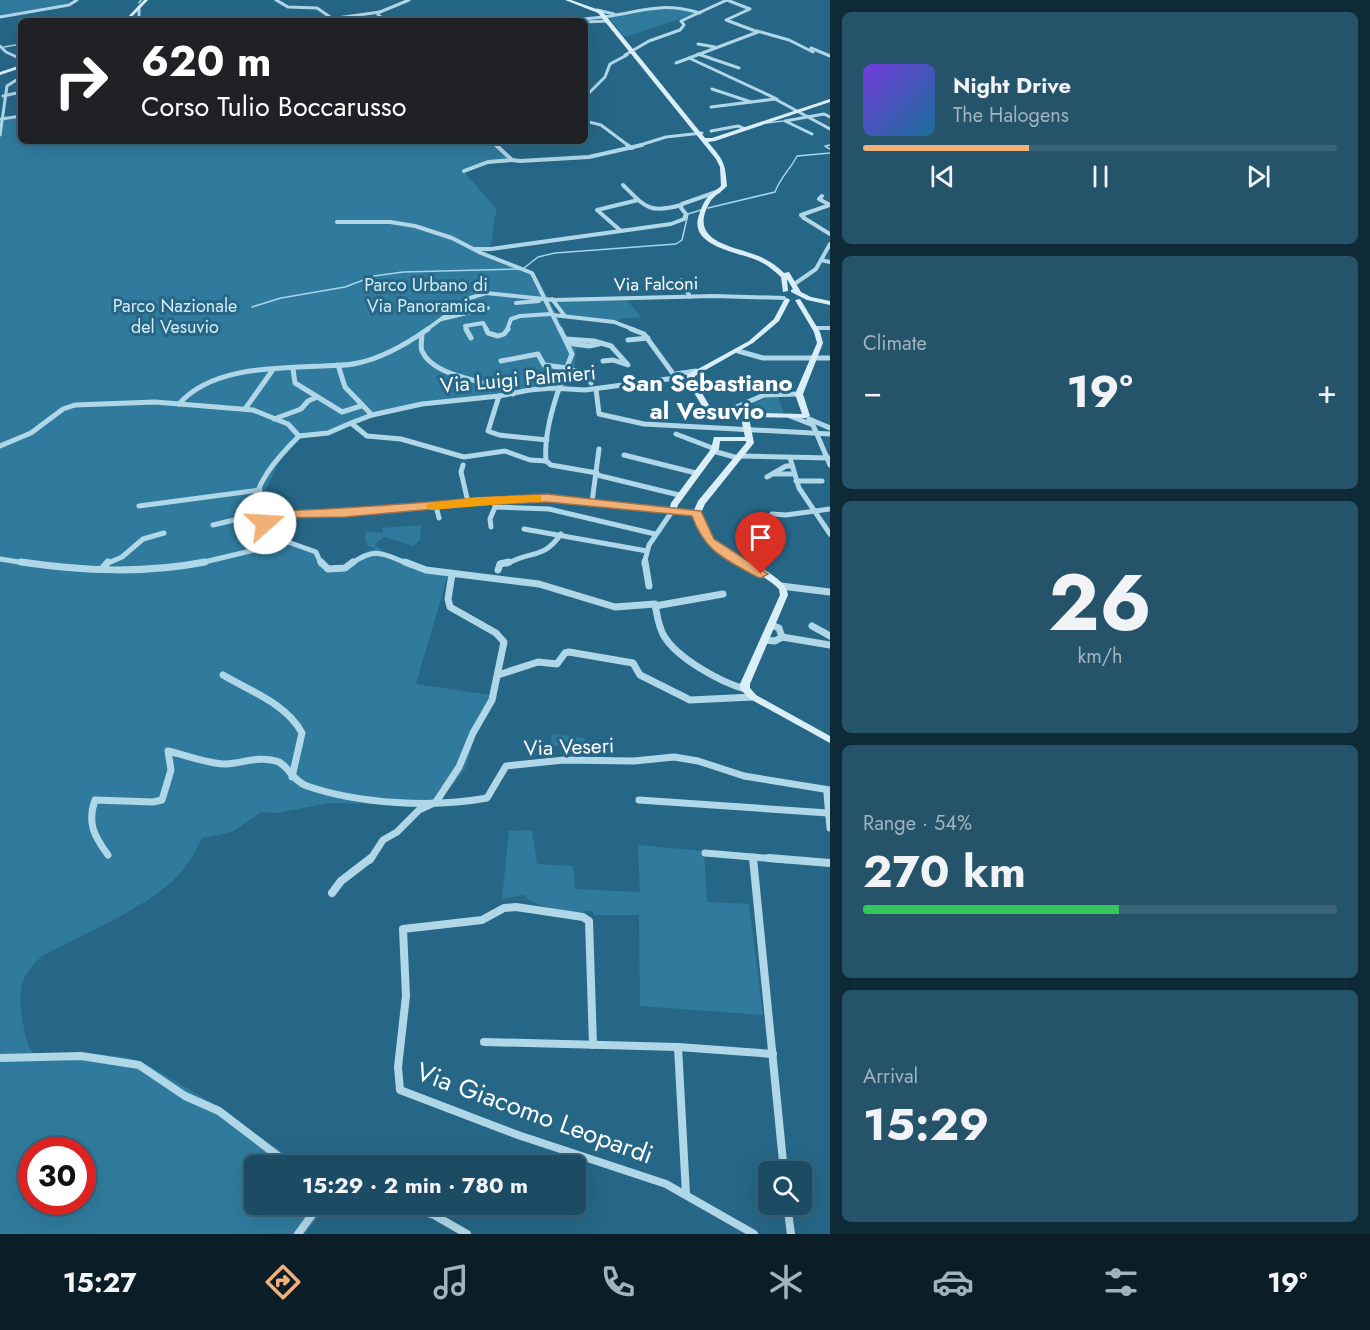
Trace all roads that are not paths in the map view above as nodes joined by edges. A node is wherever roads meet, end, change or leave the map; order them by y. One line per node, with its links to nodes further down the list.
1 (61, 0): 6 (street)
2 (276, 0): 9 (street)
3 (409, 0): 11 (street)
4 (567, 0): 10 (street)
5 (727, 0): 13 (street); 23 (street)
6 (75, 1): 14 (street)
7 (142, 3): 15 (street); 16 (street)
8 (312, 5): 9 (street)
9 (316, 8): 17 (street)
10 (597, 10): 12 (street); 20 (street)
11 (380, 12): 18 (street); 19 (street)
12 (614, 14): 13 (street); 20 (street)
13 (700, 14): 31 (street)
14 (0, 16)
15 (129, 18)
16 (140, 18)
17 (331, 18)
18 (340, 18)
19 (382, 18)
20 (606, 19): 21 (street); 22 (street); 31 (street)
21 (588, 20)
22 (588, 22)
23 (757, 30): 24 (street); 27 (street)
24 (789, 40): 29 (street); 34 (street)
25 (699, 44): 27 (street)
26 (1, 47): 28 (street)
27 (716, 47): 32 (street)
28 (6, 52): 30 (street); 35 (street)
29 (813, 52)
30 (0, 53)
31 (635, 54): 33 (street); 33 (street); 62 (street)
32 (698, 54): 36 (street); 39 (street)
33 (624, 56): 46 (street)
34 (830, 56)
35 (18, 58)
36 (689, 58): 37 (street); 48 (street)
37 (676, 63)
38 (18, 68): 40 (street)
39 (739, 68)
40 (15, 70): 41 (street); 42 (street)
41 (0, 74)
42 (18, 76)
43 (18, 79): 47 (street)
44 (712, 89): 50 (street)
45 (18, 93): 47 (street)
46 (588, 94)
47 (3, 96): 56 (street)
48 (775, 99): 50 (street); 52 (street)
49 (830, 100): 52 (street)
50 (753, 102): 51 (street)
51 (711, 107)
52 (798, 111): 55 (street); 58 (street)
53 (830, 115): 55 (street)
54 (18, 116): 56 (street)
55 (807, 117): 59 (street); 60 (street)
56 (2, 119): 61 (street)
57 (588, 122): 64 (street)
58 (746, 129): 62 (street); 62 (street)
59 (830, 129)
60 (812, 134)
61 (0, 135)
62 (706, 136): 64 (street); 68 (street)
63 (495, 144): 65 (street)
64 (632, 148): 65 (street)
65 (512, 160): 66 (street)
66 (464, 171)
67 (623, 185): 69 (street)
68 (719, 191): 71 (street); 76 (street)
69 (638, 200): 71 (street); 75 (street)
70 (830, 203): 73 (street)
71 (681, 205): 75 (street)
72 (830, 208): 73 (street)
73 (804, 218): 77 (street)
74 (337, 222): 79 (street)
75 (621, 231): 80 (street)
76 (701, 231): 85 (street); 89 (street)
77 (829, 233)
78 (830, 244): 81 (street)
79 (475, 249): 80 (street); 82 (street)
80 (491, 249): 82 (street)
81 (828, 250): 83 (street)
82 (481, 254): 94 (street)
83 (821, 260): 84 (street); 86 (street)
84 (830, 262)
85 (790, 277): 86 (street); 88 (street)
86 (805, 277): 88 (street)
87 (681, 280): 90 (street)
88 (798, 295): 89 (street); 93 (street); 99 (street)
89 (784, 296): 90 (street, Via Falconi); 108 (street)
90 (690, 297): 91 (street, Via Falconi)
91 (553, 300): 94 (street, Via Falconi); 94 (street); 95 (street)
92 (516, 303): 94 (street)
93 (830, 303)
94 (547, 305): 95 (street); 97 (street); 98 (street); 102 (street); 104 (street)
95 (560, 307): 97 (street)
96 (488, 308): 98 (street)
97 (564, 315): 103 (street)
98 (440, 320): 101 (street)
99 (815, 328): 100 (street); 110 (street)
100 (830, 328)
101 (422, 333): 115 (street); 126 (street)
102 (471, 338)
103 (648, 338): 105 (street); 120 (street)
104 (566, 339): 106 (street); 106 (street); 107 (street); 116 (street)
105 (628, 340)
106 (600, 343): 109 (street)
107 (618, 344)
108 (738, 351): 110 (street); 119 (street)
109 (617, 353): 113 (street); 113 (street)
110 (814, 357): 111 (street); 127 (street)
111 (830, 358)
112 (501, 360): 116 (street)
113 (613, 360): 114 (street)
114 (603, 361)
115 (338, 365): 117 (street); 133 (street)
116 (567, 368): 123 (street); 124 (street)
117 (293, 369): 118 (street); 130 (street)
118 (272, 371): 128 (street); 134 (street)
119 (696, 371): 120 (street); 121 (street)
120 (675, 375): 121 (street); 122 (street)
121 (686, 377): 122 (street, Via Luigi Palmieri); 135 (street)
122 (657, 380): 125 (street, Via Luigi Palmieri)
123 (591, 383)
124 (559, 389): 125 (street, Via Luigi Palmieri); 126 (street, Via Luigi Palmieri); 154 (street)
125 (596, 389): 145 (street)
126 (513, 394): 129 (street, Via Luigi Palmieri)
127 (799, 394): 135 (street); 140 (street)
128 (184, 395): 131 (street); 132 (street)
129 (499, 396): 136 (street, Via Luigi Palmieri); 154 (street)
130 (317, 397): 133 (street); 141 (street)
131 (155, 402): 132 (street); 155 (street)
132 (180, 404): 134 (street)
133 (361, 406): 136 (street)
134 (245, 409): 141 (street)
135 (709, 411): 137 (street)
136 (372, 415): 142 (street, Via Luigi Palmieri)
137 (737, 416): 138 (street); 146 (street)
138 (748, 416): 139 (street); 146 (street)
139 (790, 416): 140 (street); 144 (street)
140 (805, 416): 143 (street)
141 (274, 418): 151 (street)
142 (351, 423): 151 (street); 162 (street)
143 (819, 424): 144 (street); 147 (street)
144 (813, 425): 148 (street)
145 (711, 426): 146 (street); 152 (street)
146 (747, 428): 148 (street); 153 (street)
147 (830, 428)
148 (816, 433): 150 (street); 161 (street)
149 (676, 434): 157 (street)
150 (830, 434)
151 (299, 436): 169 (street)
152 (717, 439): 153 (street); 157 (street)
153 (750, 439): 159 (street)
154 (547, 440): 162 (street)
155 (0, 446)
156 (599, 449): 166 (street)
157 (714, 450): 159 (street); 165 (street)
158 (624, 455): 165 (street)
159 (738, 457): 160 (street); 179 (street)
160 (790, 458): 161 (street); 164 (street)
161 (829, 460)
162 (546, 461): 166 (street)
163 (463, 465): 171 (street)
164 (792, 466): 167 (street); 167 (street)
165 (696, 473): 170 (street)
166 (597, 474): 170 (street); 172 (street)
167 (795, 478): 168 (street); 178 (street)
168 (822, 482)
169 (260, 490): 174 (street); 182 (street)
170 (679, 495): 176 (street)
171 (468, 502): 173 (street); 175 (street)
172 (592, 502): 173 (street); 176 (street)
173 (495, 504): 186 (street); 190 (street)
174 (139, 506)
175 (436, 506): 180 (street); 183 (street)
176 (673, 510): 179 (street); 190 (street)
177 (830, 510): 178 (street)
178 (815, 511): 181 (street); 191 (street)
179 (697, 513): 199 (street)
180 (273, 514): 182 (street); 184 (street)
181 (772, 514)
182 (252, 517): 184 (street); 185 (street)
183 (439, 518)
184 (263, 524): 192 (street)
185 (213, 525)
186 (491, 527)
187 (524, 529): 189 (street)
188 (164, 533): 195 (street)
189 (561, 534): 193 (street); 196 (street)
190 (655, 534): 193 (street)
191 (830, 534)
192 (288, 542): 195 (street); 197 (street)
193 (647, 551): 198 (street)
194 (0, 559): 195 (street)
195 (102, 569)
196 (498, 570)
197 (452, 574): 202 (street); 210 (street)
198 (649, 585)
199 (781, 586): 200 (street); 203 (street)
200 (830, 592)
201 (723, 594): 202 (street)
202 (655, 605): 211 (street)
203 (771, 625): 206 (street); 207 (street)
204 (812, 626): 205 (street)
205 (830, 636)
206 (782, 637): 207 (street); 208 (street)
207 (764, 640): 211 (street)
208 (830, 645)
209 (223, 675): 213 (street)
210 (498, 675): 211 (street); 216 (street)
211 (749, 693): 212 (street)
212 (830, 740)
213 (292, 777): 216 (street, Via Veseri); 220 (street, Via Veseri)
214 (828, 792): 216 (street, Via Veseri); 217 (street)
215 (639, 800): 217 (street)
216 (436, 802): 223 (street)
217 (828, 813): 218 (street)
218 (830, 828)
219 (705, 853): 221 (street)
220 (108, 855)
221 (753, 856): 222 (street); 227 (street)
222 (830, 863)
223 (332, 893)
224 (484, 1042): 225 (street)
225 (593, 1045): 226 (street); 231 (street, Via Giacomo Leopardi)
226 (678, 1047): 227 (street); 231 (street)
227 (773, 1053): 230 (street)
228 (0, 1058): 229 (street)
229 (277, 1155)
230 (783, 1161)
231 (686, 1194): 237 (street, Via Giacomo Leopardi)
232 (312, 1215): 235 (street)
233 (435, 1215): 236 (street)
234 (788, 1215): 238 (street)
235 (298, 1234)
236 (467, 1234)
237 (754, 1234)
238 (791, 1234)

